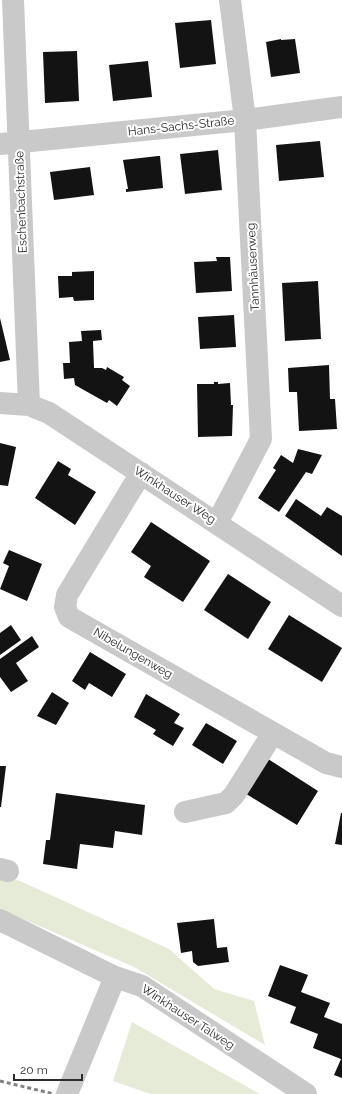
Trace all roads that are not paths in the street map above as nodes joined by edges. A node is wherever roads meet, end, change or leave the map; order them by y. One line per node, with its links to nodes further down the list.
1 (13, 0): 5 (street, Eschenbachstraße)
2 (230, 0): 4 (street, Tannhäuserweg)
3 (342, 107): 4 (street, Hans-Sachs-Straße)
4 (245, 120): 5 (street, Hans-Sachs-Straße); 9 (street, Tannhäuserweg)
5 (10, 144): 7 (street, Eschenbachstraße)
6 (0, 403): 7 (street, Winkhauser Weg)
7 (29, 405): 8 (street, Winkhauser Weg)
8 (141, 473): 9 (street, Winkhauser Weg); 11 (street, Nibelungenweg)
9 (217, 523): 10 (street, Winkhauser Weg)
10 (342, 606)
11 (273, 733): 12 (street, Nibelungenweg); 13 (street)
12 (342, 767)
13 (184, 812)
14 (0, 920): 15 (street, Winkhauser Talweg)
15 (115, 977): 16 (street); 17 (street, Winkhauser Talweg)
16 (67, 1094)
17 (306, 1094)

